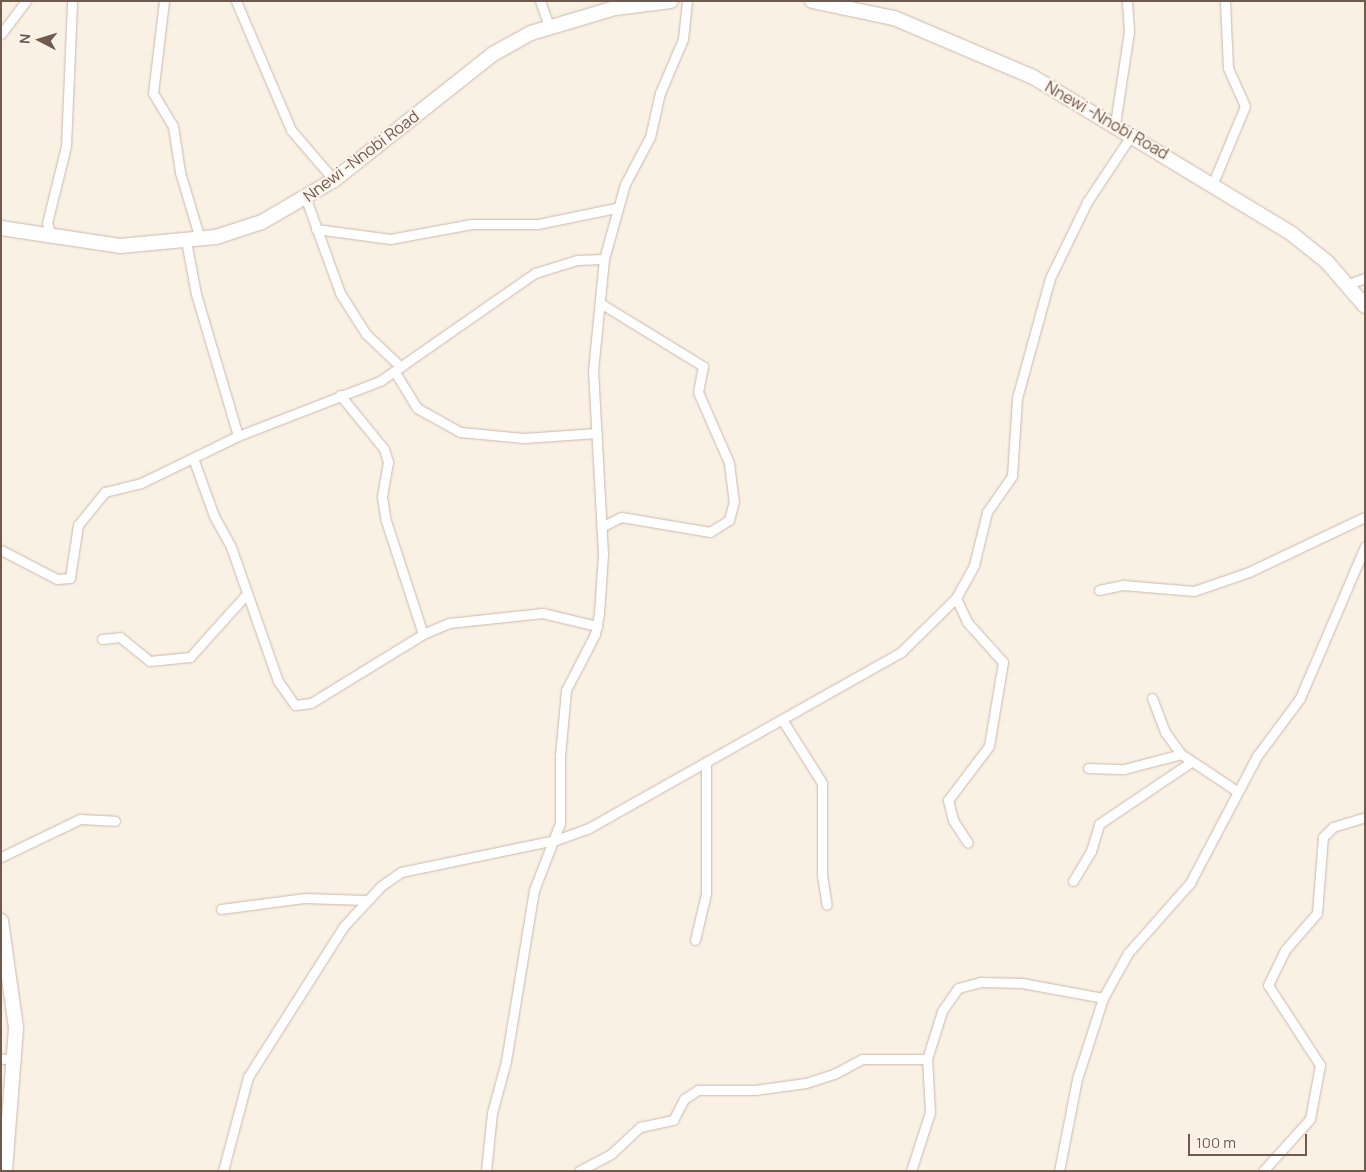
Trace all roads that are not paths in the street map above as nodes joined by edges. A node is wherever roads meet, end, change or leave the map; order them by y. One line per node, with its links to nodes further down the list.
1 (26, 1): 12 (street)
2 (72, 1): 21 (street)
3 (164, 1): 22 (street)
4 (236, 1): 15 (street)
5 (540, 1): 11 (street)
6 (671, 1): 11 (main road, Nnewi -Nnobi Road)
7 (687, 1): 18 (street)
8 (812, 1): 13 (main road, Nnewi -Nnobi Road)
9 (1127, 1): 13 (street)
10 (1225, 1): 16 (street)
11 (549, 26): 15 (main road, Nnewi -Nnobi Road)
12 (1, 34)
13 (1115, 124): 14 (main road, Nnewi -Nnobi Road)
14 (1132, 134): 16 (main road, Nnewi -Nnobi Road); 39 (street)
15 (334, 180): 17 (main road, Nnewi -Nnobi Road)
16 (1213, 183): 25 (main road, Nnewi -Nnobi Road)
17 (306, 199): 20 (street); 22 (main road, Nnewi -Nnobi Road)
18 (616, 208): 20 (street); 23 (street)
19 (1, 228): 21 (main road, Nnewi -Nnobi Road)
20 (316, 229): 28 (street)
21 (52, 238): 22 (main road, Nnewi -Nnobi Road)
22 (193, 240): 31 (street)
23 (604, 258): 26 (street); 28 (street)
24 (1365, 278): 25 (street)
25 (1349, 284): 27 (main road, Nnewi -Nnobi Road)
26 (600, 303): 30 (street); 34 (street)
27 (1365, 306)
28 (398, 370): 29 (street); 30 (street)
29 (340, 395): 31 (street); 41 (street)
30 (597, 433): 34 (street)
31 (238, 436): 32 (street)
32 (193, 458): 36 (street); 38 (street)
33 (1365, 517): 37 (street)
34 (601, 527): 40 (street)
35 (1365, 546): 49 (street)
36 (1, 550)
37 (1099, 590)
38 (245, 596): 41 (street); 42 (street)
39 (956, 598): 44 (street); 53 (street)
40 (597, 626): 41 (street); 52 (street)
41 (423, 634)
42 (102, 640)
43 (1152, 698): 45 (street)
44 (783, 722): 47 (street); 57 (street)
45 (1181, 754): 46 (street); 48 (street)
46 (1191, 762): 49 (street); 55 (street)
47 (706, 765): 52 (street); 60 (street)
48 (1088, 768)
49 (1237, 791): 61 (street)
50 (1365, 817): 71 (street)
51 (115, 821): 54 (street)
52 (556, 840): 56 (street); 67 (street)
53 (968, 843)
54 (1, 857)
55 (1073, 881)
56 (364, 900): 58 (street); 66 (street)
57 (827, 905)
58 (221, 909)
59 (1, 921): 62 (main road)
60 (695, 940)
61 (1103, 998): 64 (street); 70 (street)
62 (16, 1058): 63 (street); 65 (main road)
63 (1, 1059)
64 (927, 1059): 68 (street); 69 (street)
65 (5, 1171)
66 (224, 1171)
67 (486, 1171)
68 (579, 1171)
69 (910, 1171)
70 (1059, 1171)
71 (1263, 1171)

